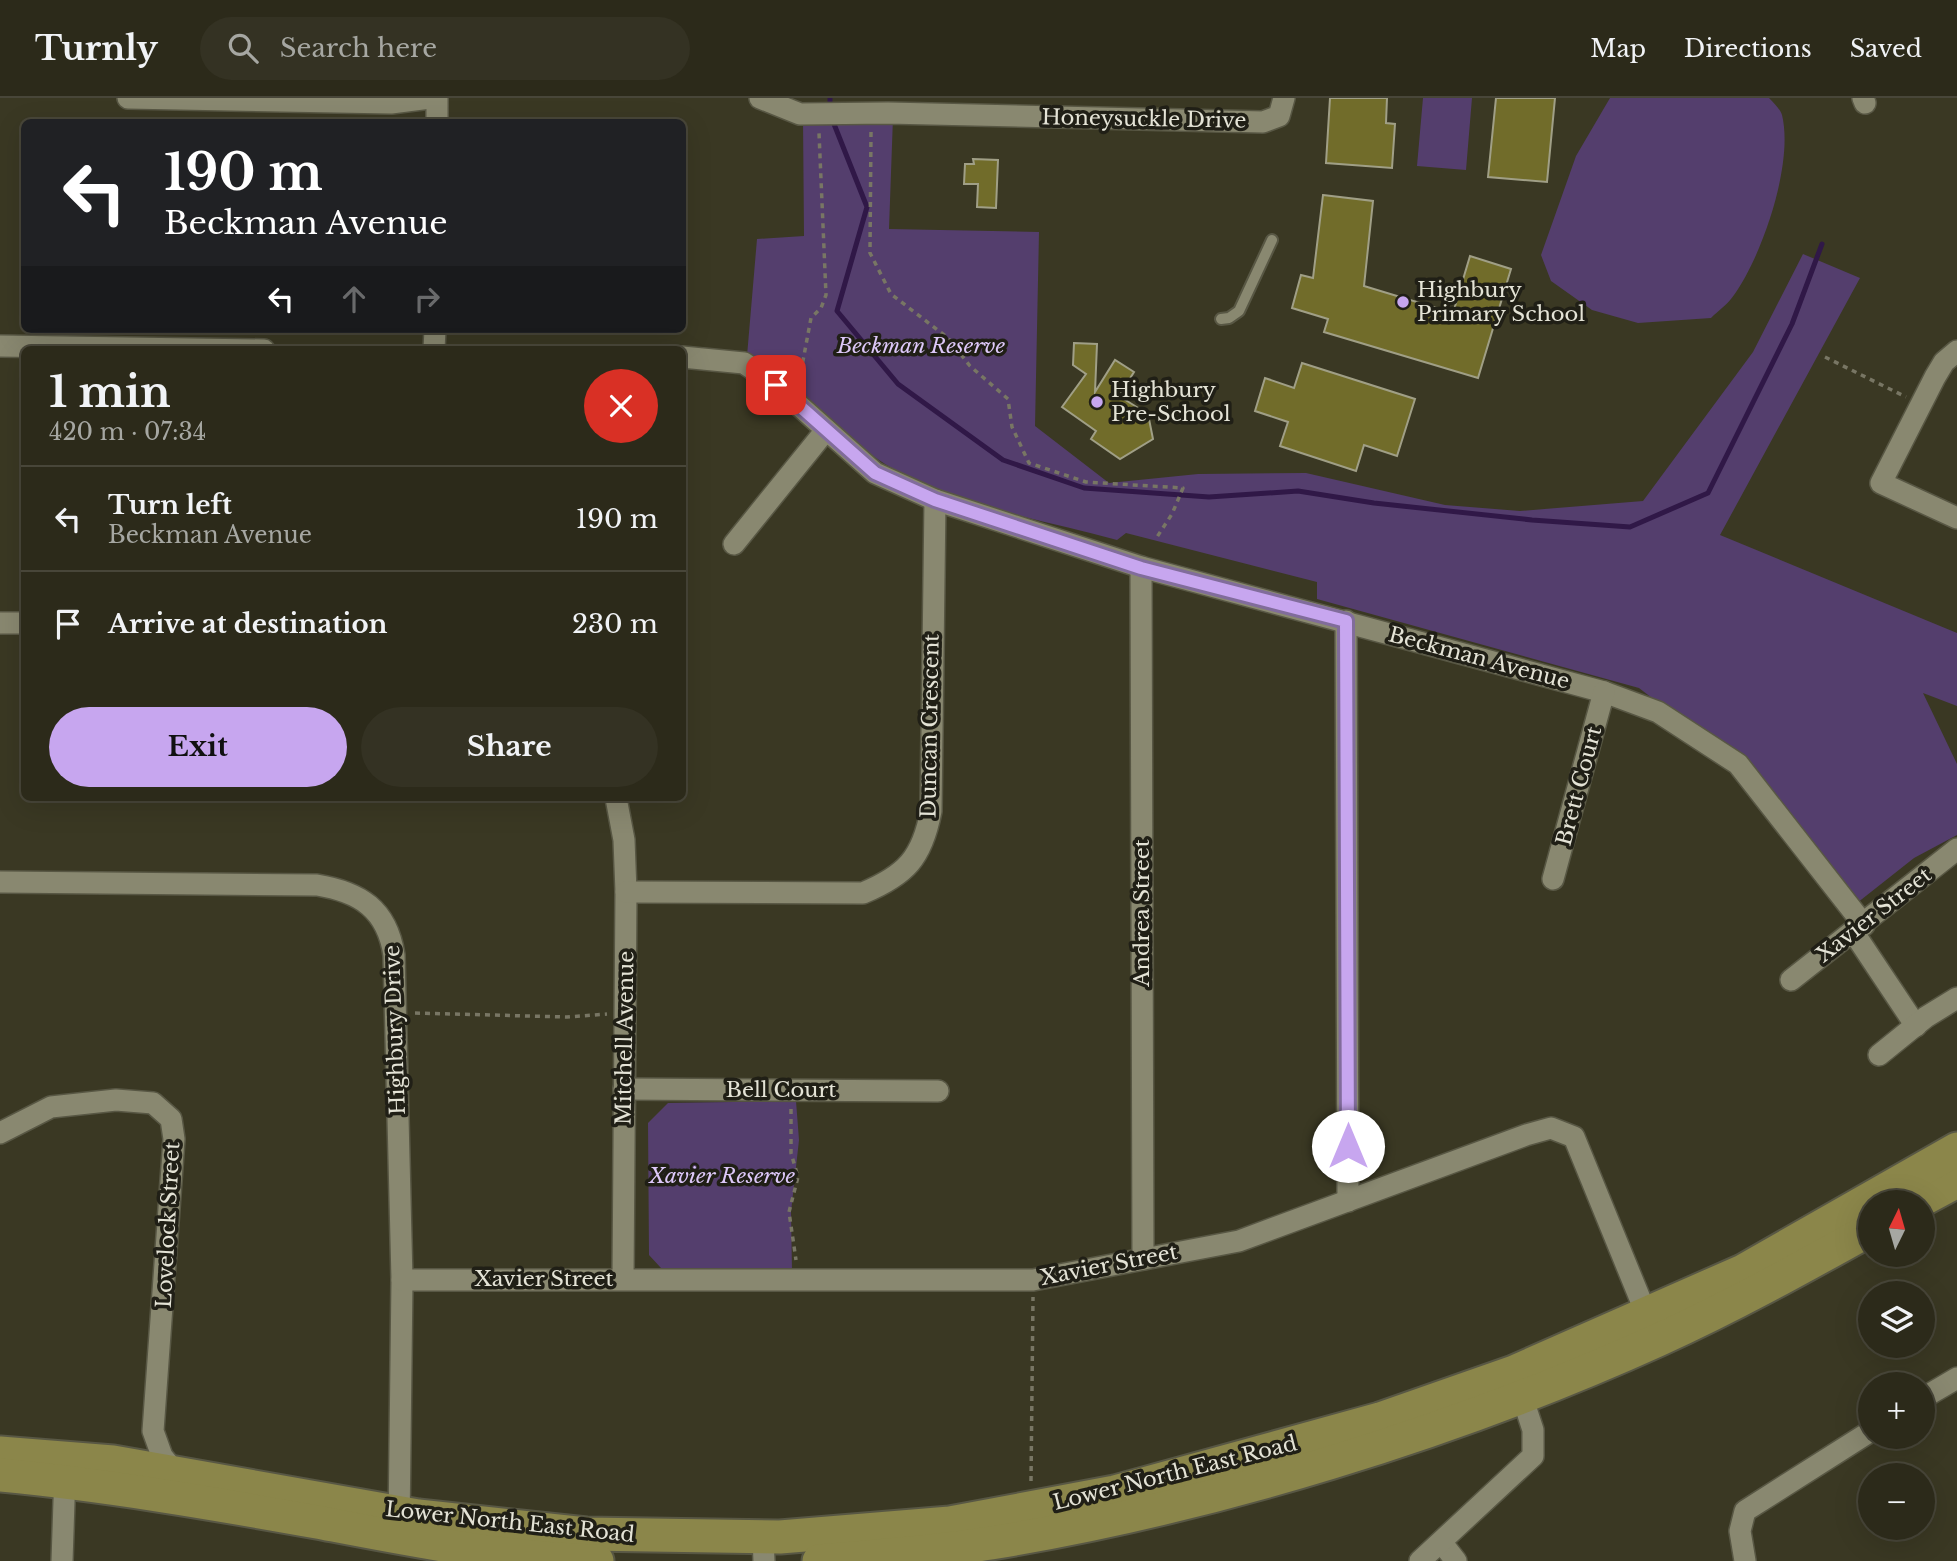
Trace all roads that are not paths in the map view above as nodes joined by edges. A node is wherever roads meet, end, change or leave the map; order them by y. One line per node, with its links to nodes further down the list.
1 (128, 98): 5 (street)
2 (430, 98): 5 (street)
3 (438, 98): 7 (street)
4 (760, 98): 6 (street, Honeysuckle Drive)
5 (278, 100)
6 (1281, 107)
7 (437, 119)
8 (1272, 240): 9 (lane)
9 (1221, 319)
10 (0, 345): 11 (street)
11 (49, 346)
12 (1957, 351): 16 (street)
13 (686, 357): 14 (street, Beckman Avenue)
14 (826, 430): 15 (street, Beckman Avenue); 17 (street)
15 (935, 500): 18 (street, Beckman Avenue); 27 (street, Duncan Crescent)
16 (1957, 518)
17 (734, 544)
18 (1141, 568): 19 (street, Beckman Avenue); 41 (street, Andrea Street)
19 (1346, 621): 22 (street, Beckman Avenue); 39 (street)
20 (0, 623): 21 (street)
21 (21, 623)
22 (1604, 692): 25 (street, Brett Court); 28 (street, Beckman Avenue)
23 (617, 801): 27 (street, Mitchell Avenue)
24 (1957, 849): 28 (street, Xavier Street)
25 (1553, 879)
26 (0, 882): 43 (street, Highbury Drive)
27 (626, 892): 33 (street, Mitchell Avenue)
28 (1859, 929): 29 (street, Xavier Street); 31 (street, Beckman Avenue)
29 (1791, 980)
30 (1957, 998): 31 (street)
31 (1916, 1026): 32 (street)
32 (1879, 1055)
33 (624, 1088): 34 (street, Bell Court); 42 (street, Mitchell Avenue)
34 (938, 1091)
35 (0, 1133): 48 (street, Lovelock Street)
36 (1957, 1149): 44 (main road, Lower North East Road)
37 (1957, 1181): 38 (main road)
38 (1936, 1192)
39 (1348, 1201): 41 (street, Xavier Street); 44 (street, Xavier Street)
40 (1858, 1236): 44 (main road, Lower North East Road)
41 (1143, 1259): 42 (street, Xavier Street)
42 (623, 1279): 43 (street, Xavier Street)
43 (402, 1280): 55 (street, Highbury Drive)
44 (1652, 1328): 46 (main road, Lower North East Road)
45 (1957, 1378): 47 (street)
46 (1518, 1384): 56 (street); 57 (main road, Lower North East Road); 60 (main road, Lower North East Road)
47 (1935, 1391)
48 (153, 1432): 51 (street); 53 (street, Lovelock Street)
49 (1858, 1439): 63 (street)
50 (0, 1452): 52 (main road, Lower North East Road)
51 (113, 1462): 52 (main road, Lower North East Road); 53 (main road, Lower North East Road)
52 (65, 1469): 54 (main road, Lower North East Road); 55 (main road, Lower North East Road); 58 (street)
53 (175, 1472): 55 (main road, Lower North East Road)
54 (0, 1475)
55 (399, 1525): 57 (main road, Lower North East Road); 59 (main road, Lower North East Road)
56 (1442, 1543): 61 (street); 62 (street)
57 (763, 1549)
58 (62, 1561)
59 (597, 1561)
60 (819, 1561)
61 (1420, 1561)
62 (1457, 1561)
63 (1745, 1561)

